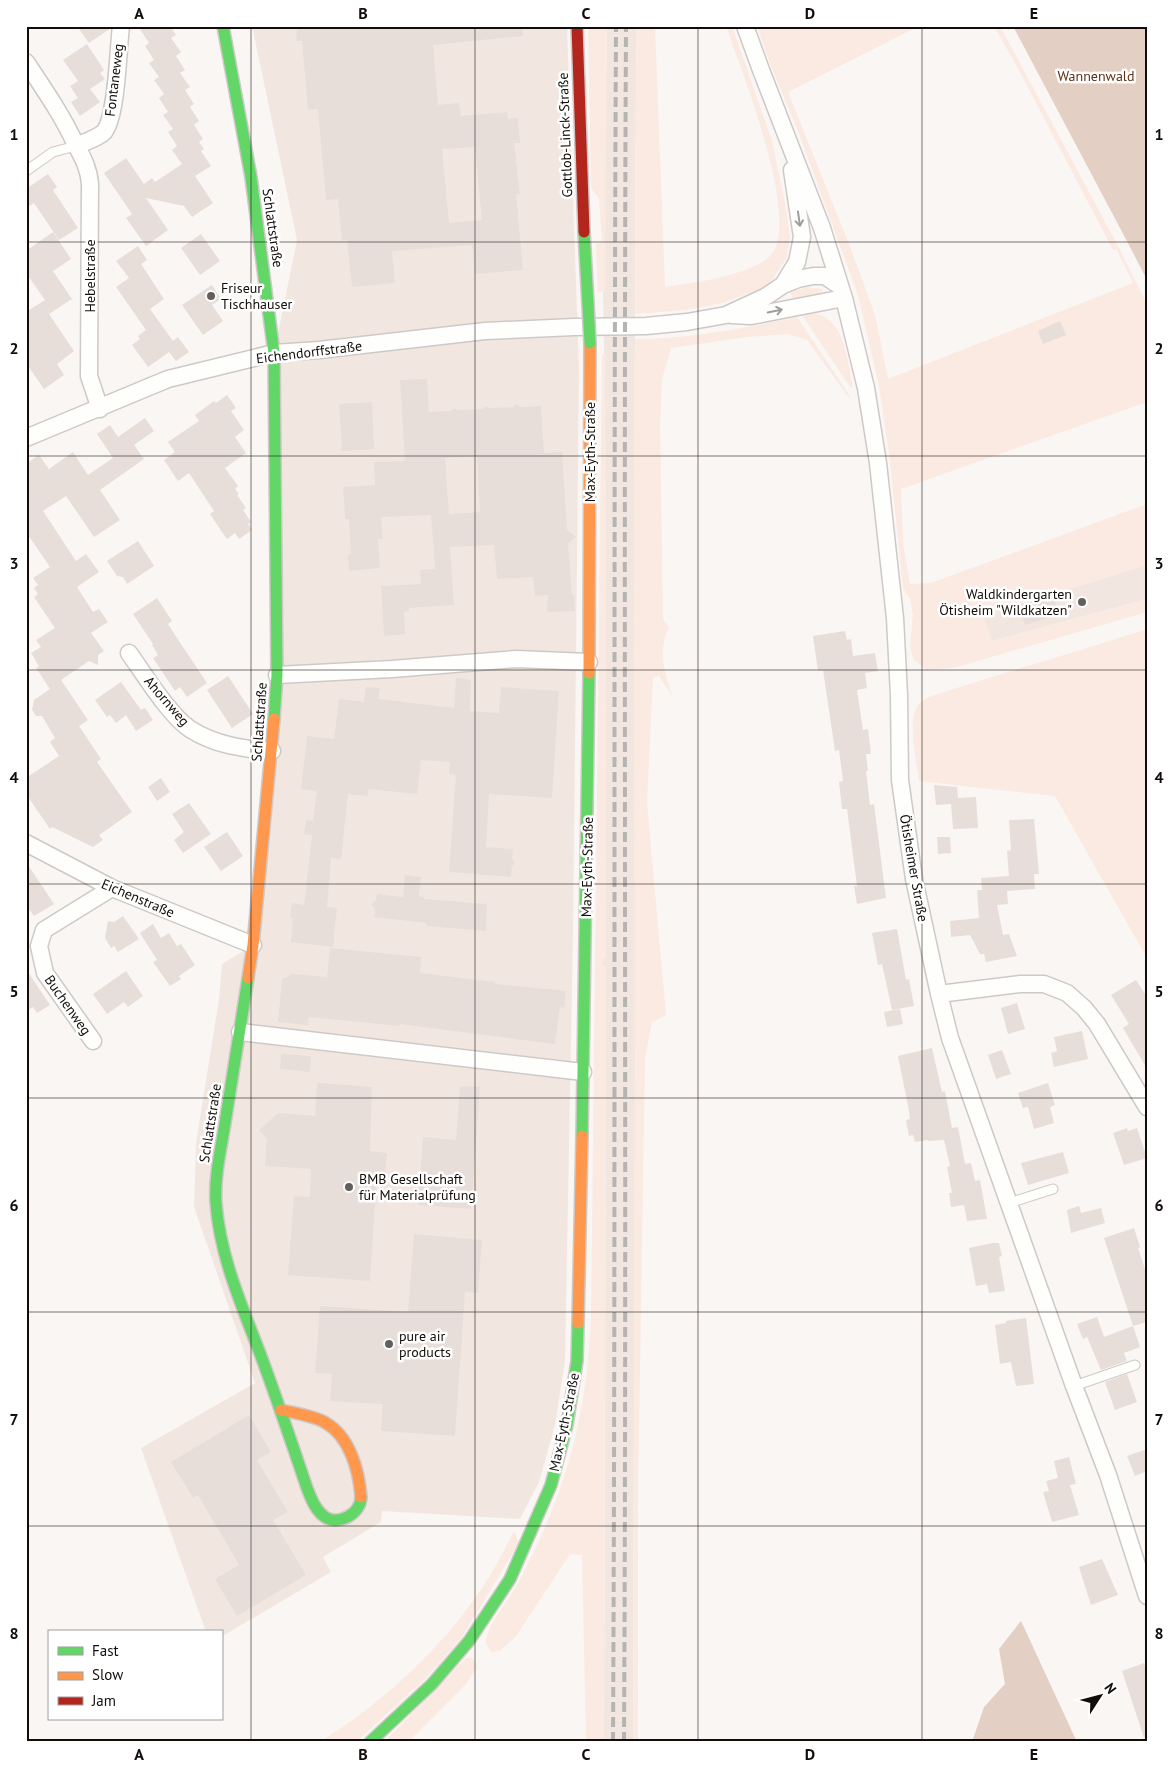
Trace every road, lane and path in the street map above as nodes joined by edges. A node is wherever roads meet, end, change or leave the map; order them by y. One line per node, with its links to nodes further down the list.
1 (121, 26): 7 (street, Fontaneweg)
2 (223, 26): 13 (street, Schlattstraße)
3 (578, 26): 9 (street, Gottlob-Linck-Straße)
4 (746, 26): 6 (street)
5 (26, 62): 7 (street, Hebelstraße)
6 (786, 136): 10 (street, one-way to 10); 11 (street, Ötisheimer Straße)
7 (76, 146): 8 (lane); 14 (street, Hebelstraße)
8 (26, 171)
9 (586, 243): 17 (street, Max-Eyth-Straße, bridge)
10 (783, 285): 11 (street); 12 (street)
11 (842, 292): 12 (street, one-way to 11); 23 (street, Ötisheimer Straße)
12 (726, 314): 13 (street, Eichendorffstraße)
13 (274, 353): 14 (street, Eichendorffstraße); 18 (street, Schlattstraße)
14 (100, 409): 15 (street, Eichendorffstraße)
15 (26, 438)
16 (129, 654): 19 (street, Ahornweg)
17 (589, 662): 18 (street); 26 (street, Max-Eyth-Straße)
18 (277, 675): 19 (street, Schlattstraße)
19 (272, 751): 22 (street, Schlattstraße)
20 (26, 843): 21 (street, Eichenstraße)
21 (112, 888): 22 (street, Eichenstraße); 25 (street, Buchenweg)
22 (253, 946): 24 (street, Schlattstraße)
23 (939, 994): 27 (street); 29 (street, Ötisheimer Straße)
24 (240, 1032): 26 (street); 32 (street, Schlattstraße)
25 (93, 1041)
26 (583, 1072): 34 (street, Max-Eyth-Straße)
27 (1147, 1107)
28 (1052, 1189): 29 (lane)
29 (1009, 1203): 31 (street, Ötisheimer Straße)
30 (1135, 1364): 31 (lane)
31 (1074, 1386): 33 (street, Ötisheimer Straße)
32 (281, 1410): 32 (street, Schlattstraße)
33 (1147, 1596)
34 (370, 1742)

